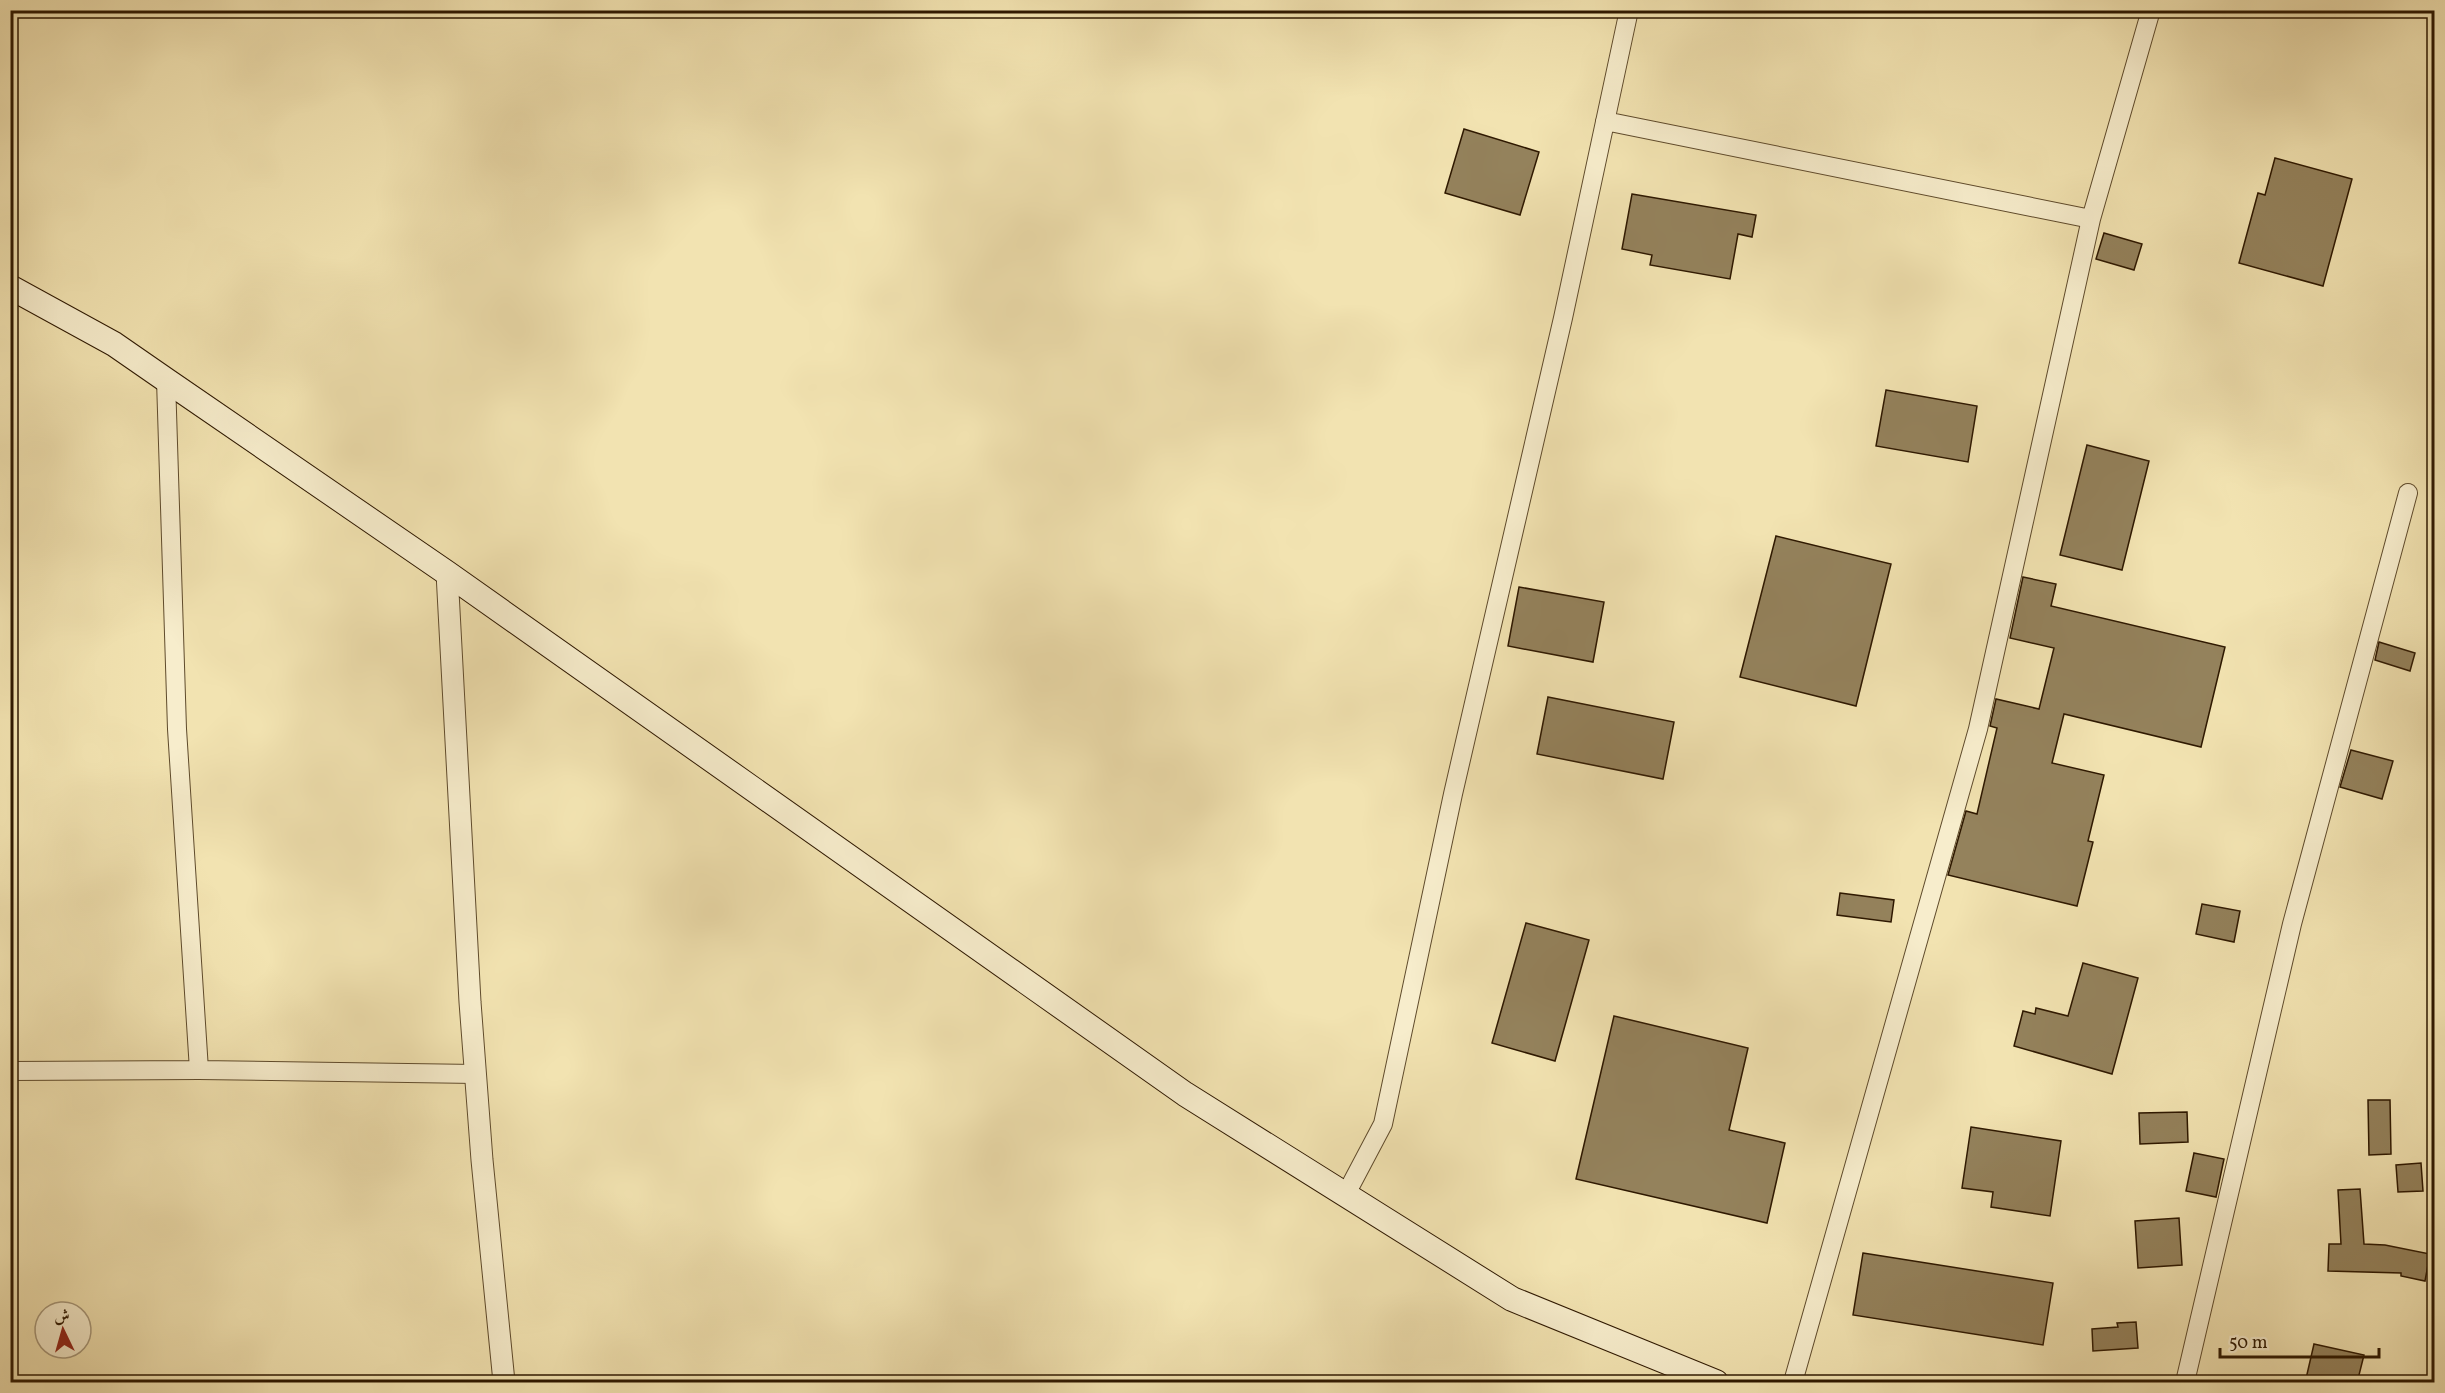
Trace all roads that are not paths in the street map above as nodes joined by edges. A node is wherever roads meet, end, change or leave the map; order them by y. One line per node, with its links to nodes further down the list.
1 (1629, 10): 3 (street)
2 (2151, 10): 4 (street)
3 (1605, 121): 4 (street); 12 (street)
4 (2091, 219): 15 (street)
5 (10, 288): 6 (main road)
6 (166, 380): 8 (main road); 9 (street)
7 (2408, 494): 16 (street)
8 (447, 573): 11 (street); 12 (main road)
9 (199, 1070): 10 (street); 11 (street)
10 (10, 1071)
11 (476, 1074): 13 (street)
12 (1346, 1194): 14 (main road)
13 (504, 1383)
14 (1716, 1383)
15 (1793, 1383)
16 (2185, 1383)

